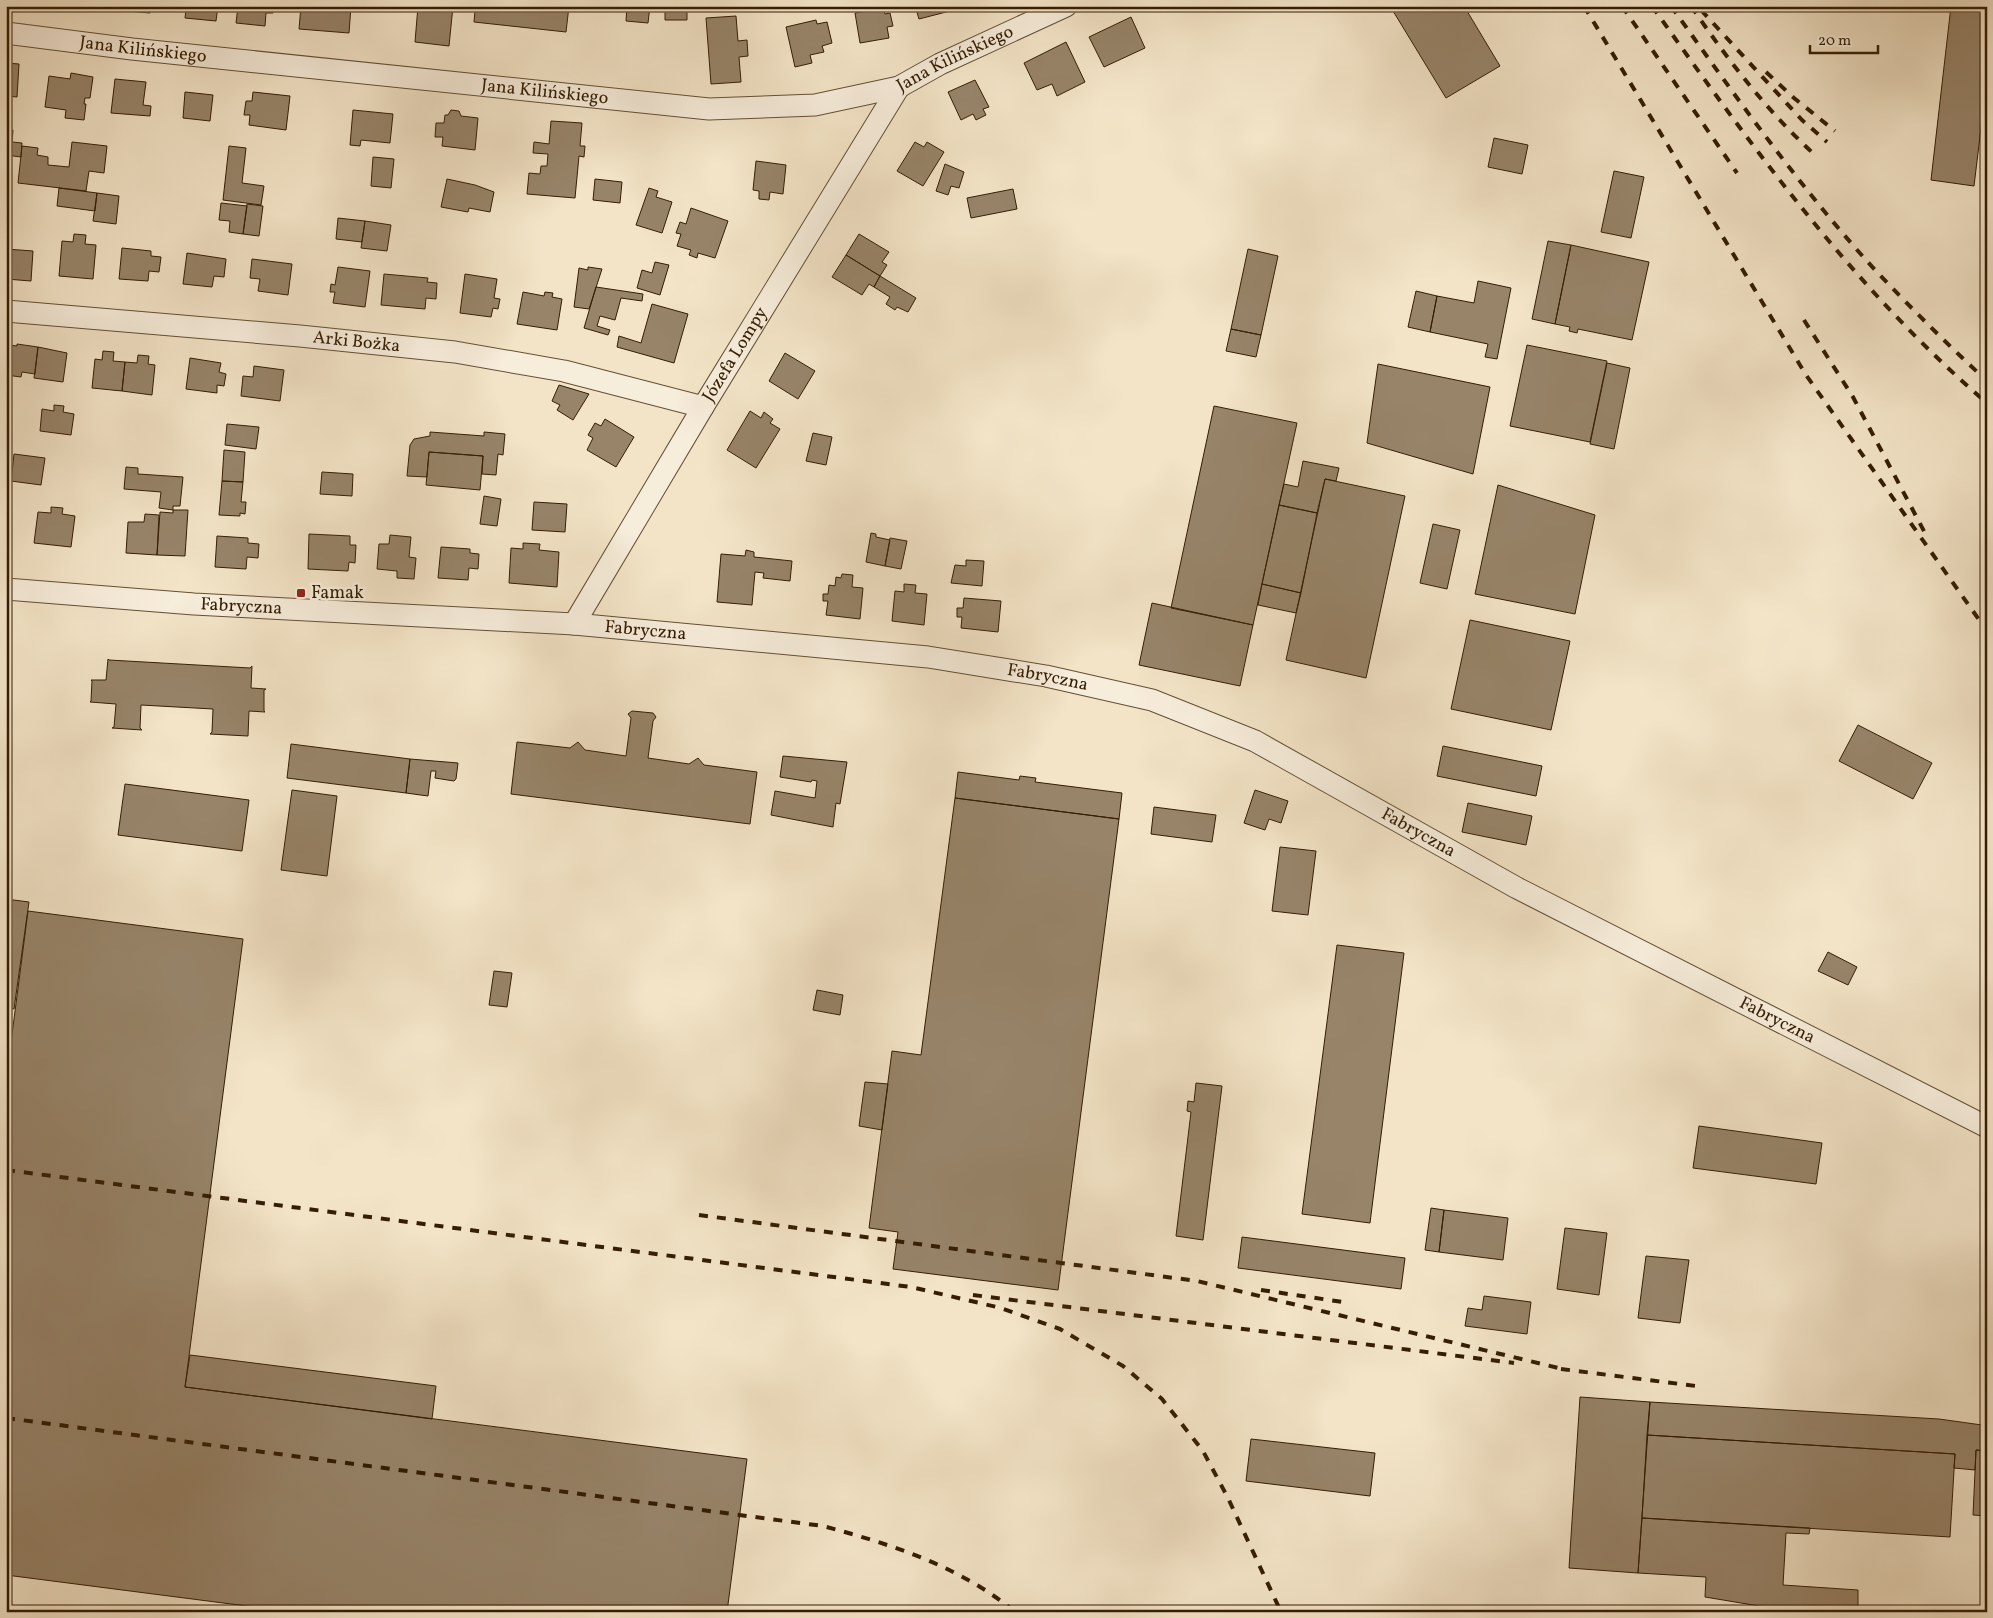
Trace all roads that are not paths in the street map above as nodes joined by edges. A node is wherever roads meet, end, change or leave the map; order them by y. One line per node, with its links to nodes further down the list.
1 (1066, 6): 3 (street, Jana Kilińskiego)
2 (6, 33): 3 (street, Jana Kilińskiego)
3 (899, 88): 5 (street, Józefa Lompy)
4 (6, 311): 5 (street, Arki Bożka)
5 (703, 407): 7 (street, Józefa Lompy)
6 (6, 589): 7 (street, Fabryczna)
7 (574, 624): 8 (street, Fabryczna)
8 (1987, 1127)

